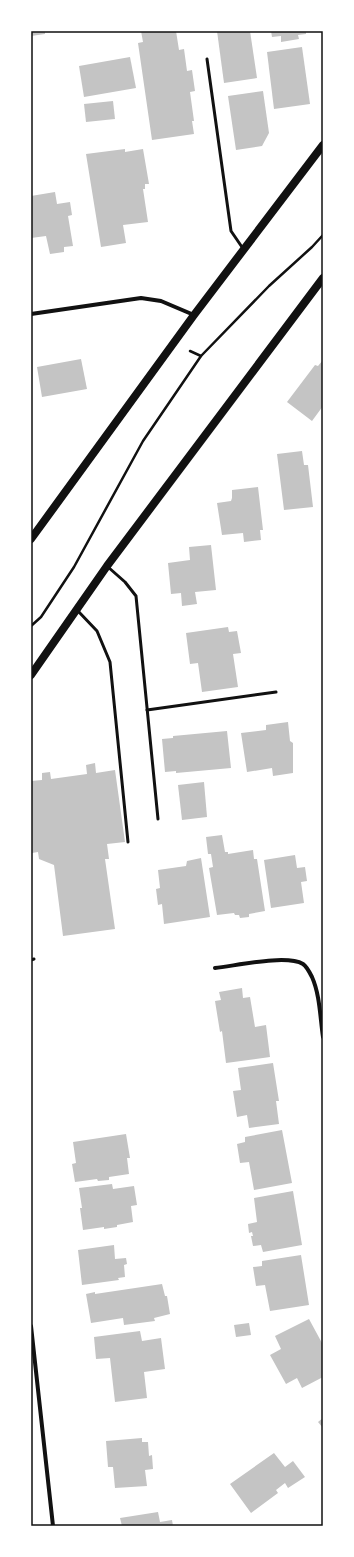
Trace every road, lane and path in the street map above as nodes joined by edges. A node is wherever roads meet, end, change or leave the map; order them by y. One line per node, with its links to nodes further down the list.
1 (207, 59): 4 (lane)
2 (321, 150): 4 (main road)
3 (323, 235): 9 (path)
4 (244, 250): 7 (main road)
5 (323, 278): 11 (main road)
6 (31, 314): 7 (street)
7 (194, 315): 10 (main road)
8 (190, 351): 9 (path)
9 (201, 356): 13 (path)
10 (31, 539)
11 (107, 566): 12 (main road); 16 (lane)
12 (77, 610): 14 (main road); 18 (lane)
13 (31, 626)
14 (31, 674)
15 (276, 692): 16 (lane)
16 (147, 710): 17 (lane)
17 (158, 819)
18 (128, 842)
19 (215, 968): 20 (street)
20 (323, 1037)
21 (31, 1326): 22 (street)
22 (53, 1526)

